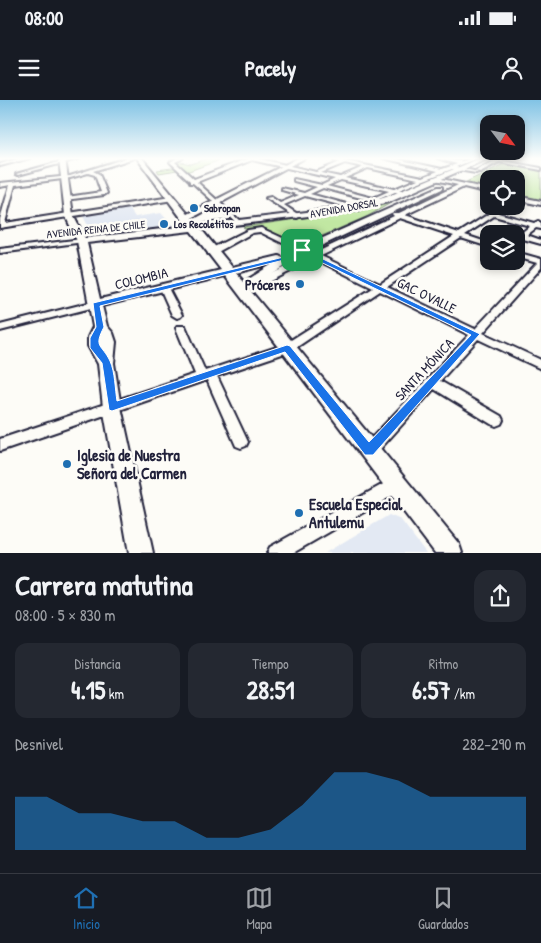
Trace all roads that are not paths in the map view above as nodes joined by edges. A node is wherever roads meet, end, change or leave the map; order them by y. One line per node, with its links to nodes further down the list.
1 (41, 179): 17 (street)
2 (64, 179): 28 (main road)
3 (99, 179): 28 (street)
4 (155, 179): 29 (main road)
5 (189, 179): 15 (street)
6 (199, 179): 15 (street)
7 (262, 179): 33 (main road)
8 (339, 179): 19 (street); 21 (street)
9 (424, 179): 24 (street, AVENIDA DORSAL)
10 (433, 179): 25 (main road, AVENIDA DORSAL)
11 (444, 179): 16 (street)
12 (459, 179): 16 (main road, AVENIDA DORSAL)
13 (296, 180): 21 (street)
14 (374, 180): 19 (street)
15 (192, 182): 33 (street)
16 (452, 182): 20 (street); 37 (main road, AVENIDA DORSAL)
17 (12, 183): 18 (street); 46 (street)
18 (1, 184)
19 (366, 185): 24 (street)
20 (462, 185): 23 (street); 39 (street)
21 (322, 186): 26 (street); 30 (street)
22 (284, 188): 26 (street)
23 (480, 189)
24 (393, 191): 25 (street); 30 (street, AVENIDA DORSAL)
25 (404, 193): 32 (main road, AVENIDA DORSAL)
26 (305, 194): 35 (street); 36 (street)
27 (269, 198): 35 (street)
28 (67, 199): 38 (main road)
29 (171, 199): 38 (street); 43 (main road)
30 (374, 199): 32 (street)
31 (525, 200): 34 (street)
32 (383, 201): 36 (main road, AVENIDA DORSAL)
33 (216, 203): 43 (main road); 44 (street)
34 (541, 204)
35 (280, 205): 42 (street)
36 (358, 208): 42 (main road, AVENIDA DORSAL)
37 (387, 212): 39 (street); 55 (main road, AVENIDA DORSAL)
38 (69, 214): 46 (street); 51 (main road)
39 (398, 215): 49 (street); 58 (street)
40 (491, 215): 49 (street)
41 (497, 215): 45 (street)
42 (297, 216): 44 (main road, AVENIDA DORSAL)
43 (186, 218): 47 (main road)
44 (238, 222): 47 (main road, AVENIDA DORSAL)
45 (539, 225): 48 (street)
46 (1, 226)
47 (194, 229): 51 (main road, AVENIDA REINA DE CHILE); 57 (main road)
48 (525, 234)
49 (460, 235): 52 (street); 66 (street)
50 (525, 239): 53 (street)
51 (82, 241): 54 (street, AVENIDA REINA DE CHILE); 68 (street)
52 (480, 242)
53 (541, 242)
54 (16, 249): 56 (street, AVENIDA REINA DE CHILE); 61 (street)
55 (302, 250): 57 (street, GAC OVALLE); 58 (street, GAC OVALLE); 59 (main road, AVENIDA DORSAL)
56 (0, 251)
57 (211, 252): 63 (main road)
58 (314, 256): 64 (street); 66 (street, GAC OVALLE)
59 (290, 257): 63 (street, COLOMBIA); 67 (main road, AVENIDA DORSAL)
60 (525, 257): 62 (street)
61 (0, 258)
62 (541, 262): 72 (street, SANTA MÓNICA)
63 (227, 272): 65 (street, COLOMBIA); 67 (main road)
64 (262, 282)
65 (164, 288): 68 (street, COLOMBIA); 69 (street)
66 (380, 288): 72 (street, GAC OVALLE); 73 (street)
67 (240, 289): 73 (main road)
68 (96, 304): 70 (street, COLOMBIA); 77 (main road)
69 (177, 315)
70 (0, 328)
71 (181, 328): 75 (street)
72 (476, 334): 74 (street, GAC OVALLE); 76 (street, SANTA MÓNICA)
73 (287, 348): 75 (street); 81 (main road)
74 (541, 365)
75 (206, 375): 77 (street); 79 (street)
76 (432, 382): 78 (street); 81 (street, SANTA MÓNICA)
77 (112, 407): 80 (street); 83 (main road)
78 (496, 420)
79 (241, 442)
80 (0, 445)
81 (369, 451): 82 (street)
82 (396, 485): 84 (street); 85 (main road)
83 (141, 553)
84 (276, 553)
85 (450, 553)

